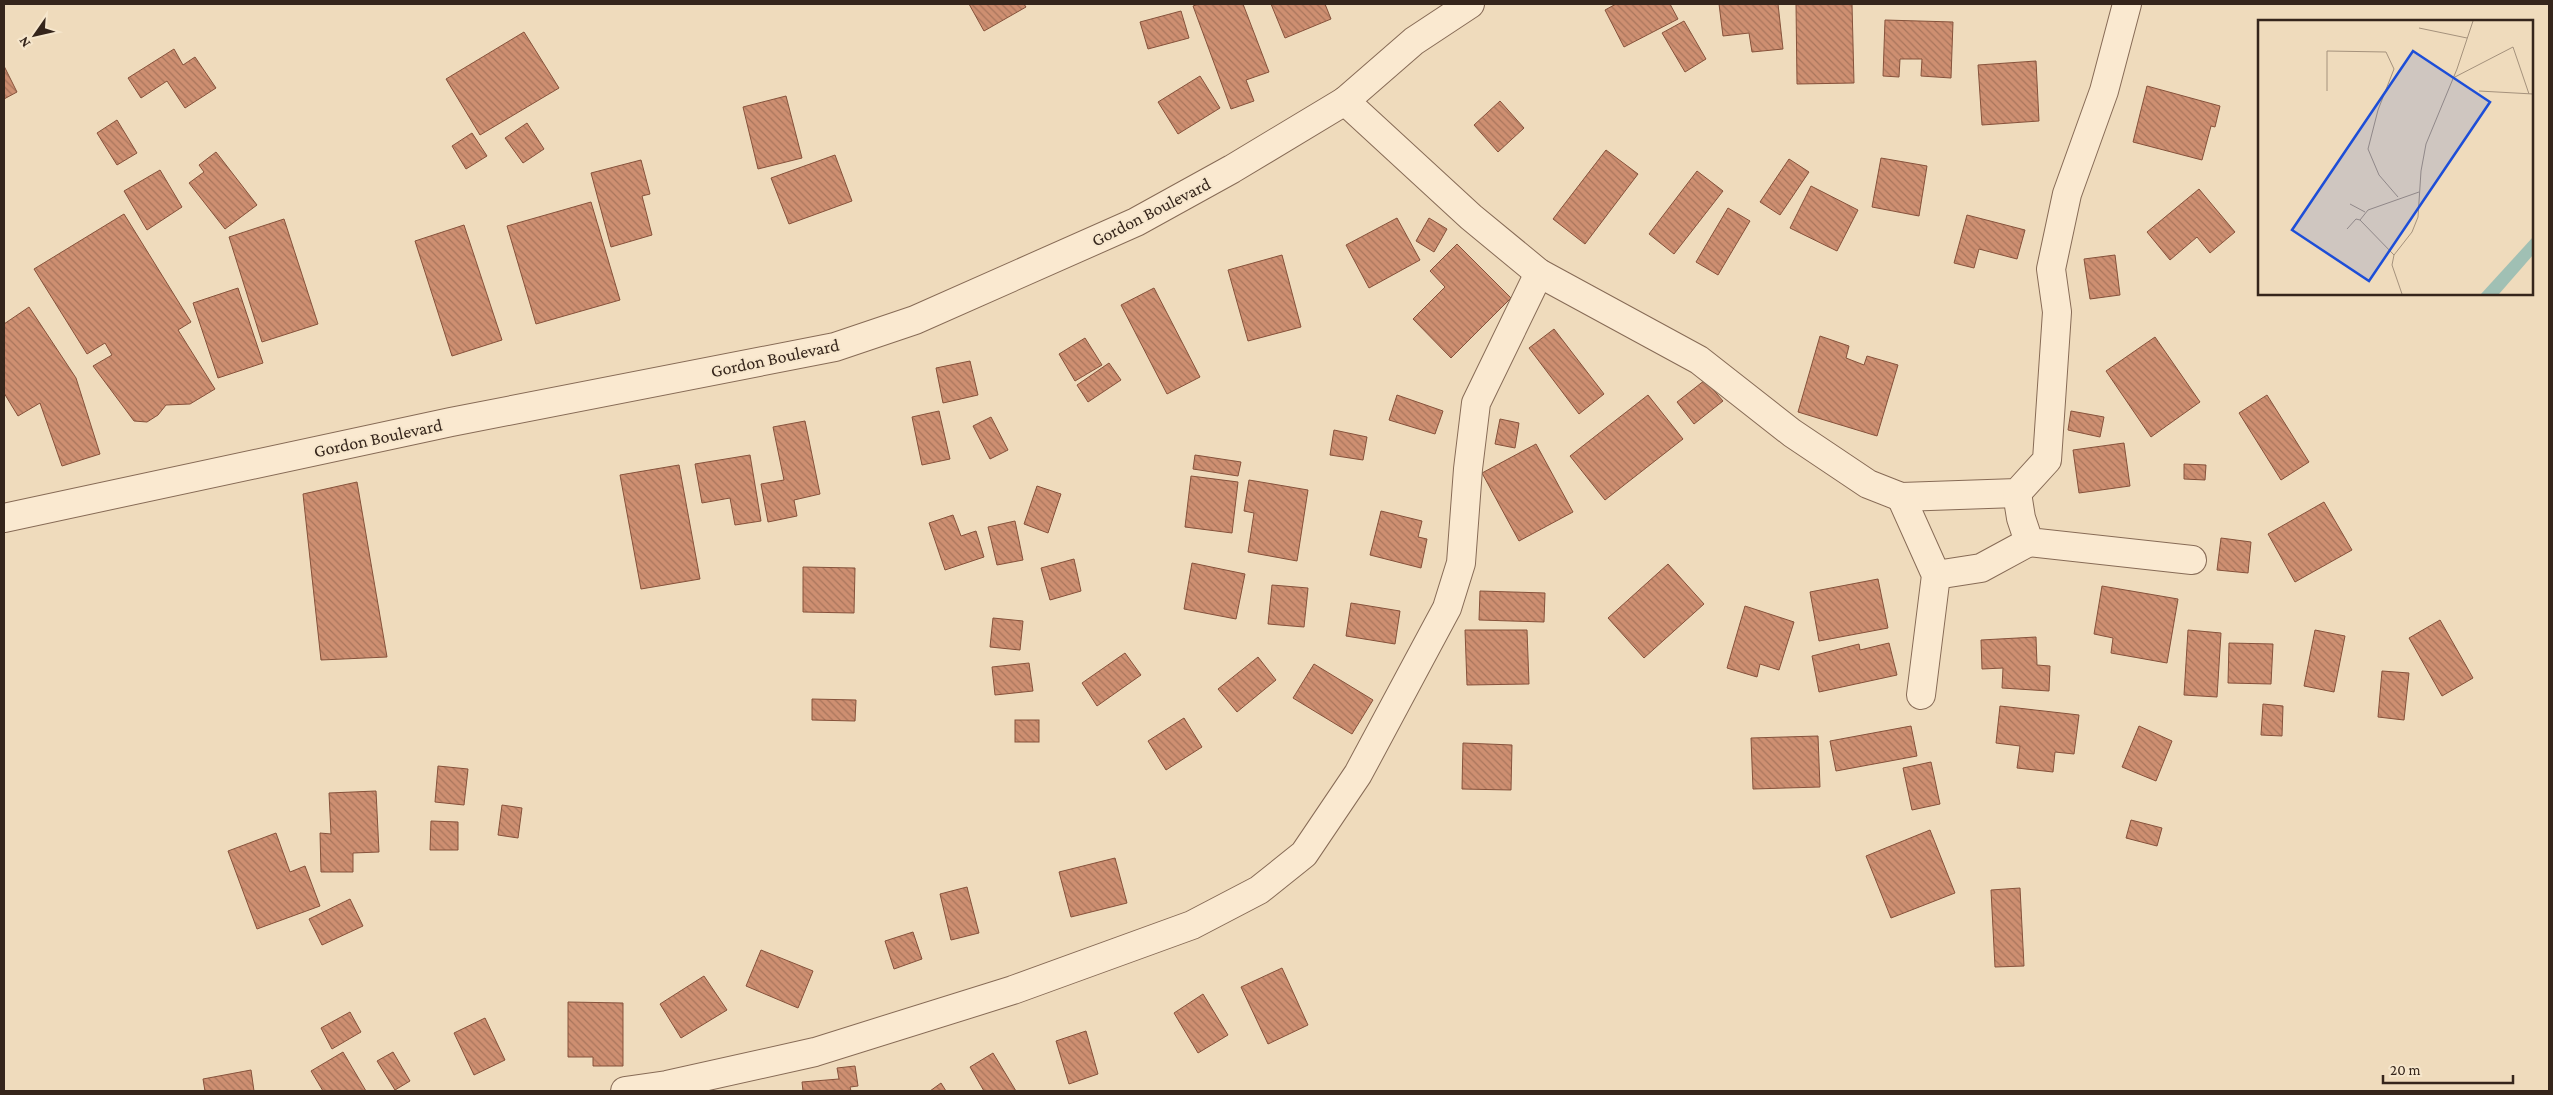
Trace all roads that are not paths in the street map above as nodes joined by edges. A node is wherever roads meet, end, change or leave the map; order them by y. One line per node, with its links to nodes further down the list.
1 (1470, 4): 3 (street, Gordon Boulevard)
2 (2127, 4): 5 (street)
3 (1345, 101): 4 (street); 7 (street, Gordon Boulevard)
4 (1539, 272): 6 (street); 12 (street)
5 (2017, 493): 6 (street); 8 (street)
6 (1901, 497): 10 (street)
7 (4, 518)
8 (2029, 542): 9 (street); 10 (street)
9 (2192, 560)
10 (1936, 575): 11 (street)
11 (1921, 695)
12 (625, 1091)

